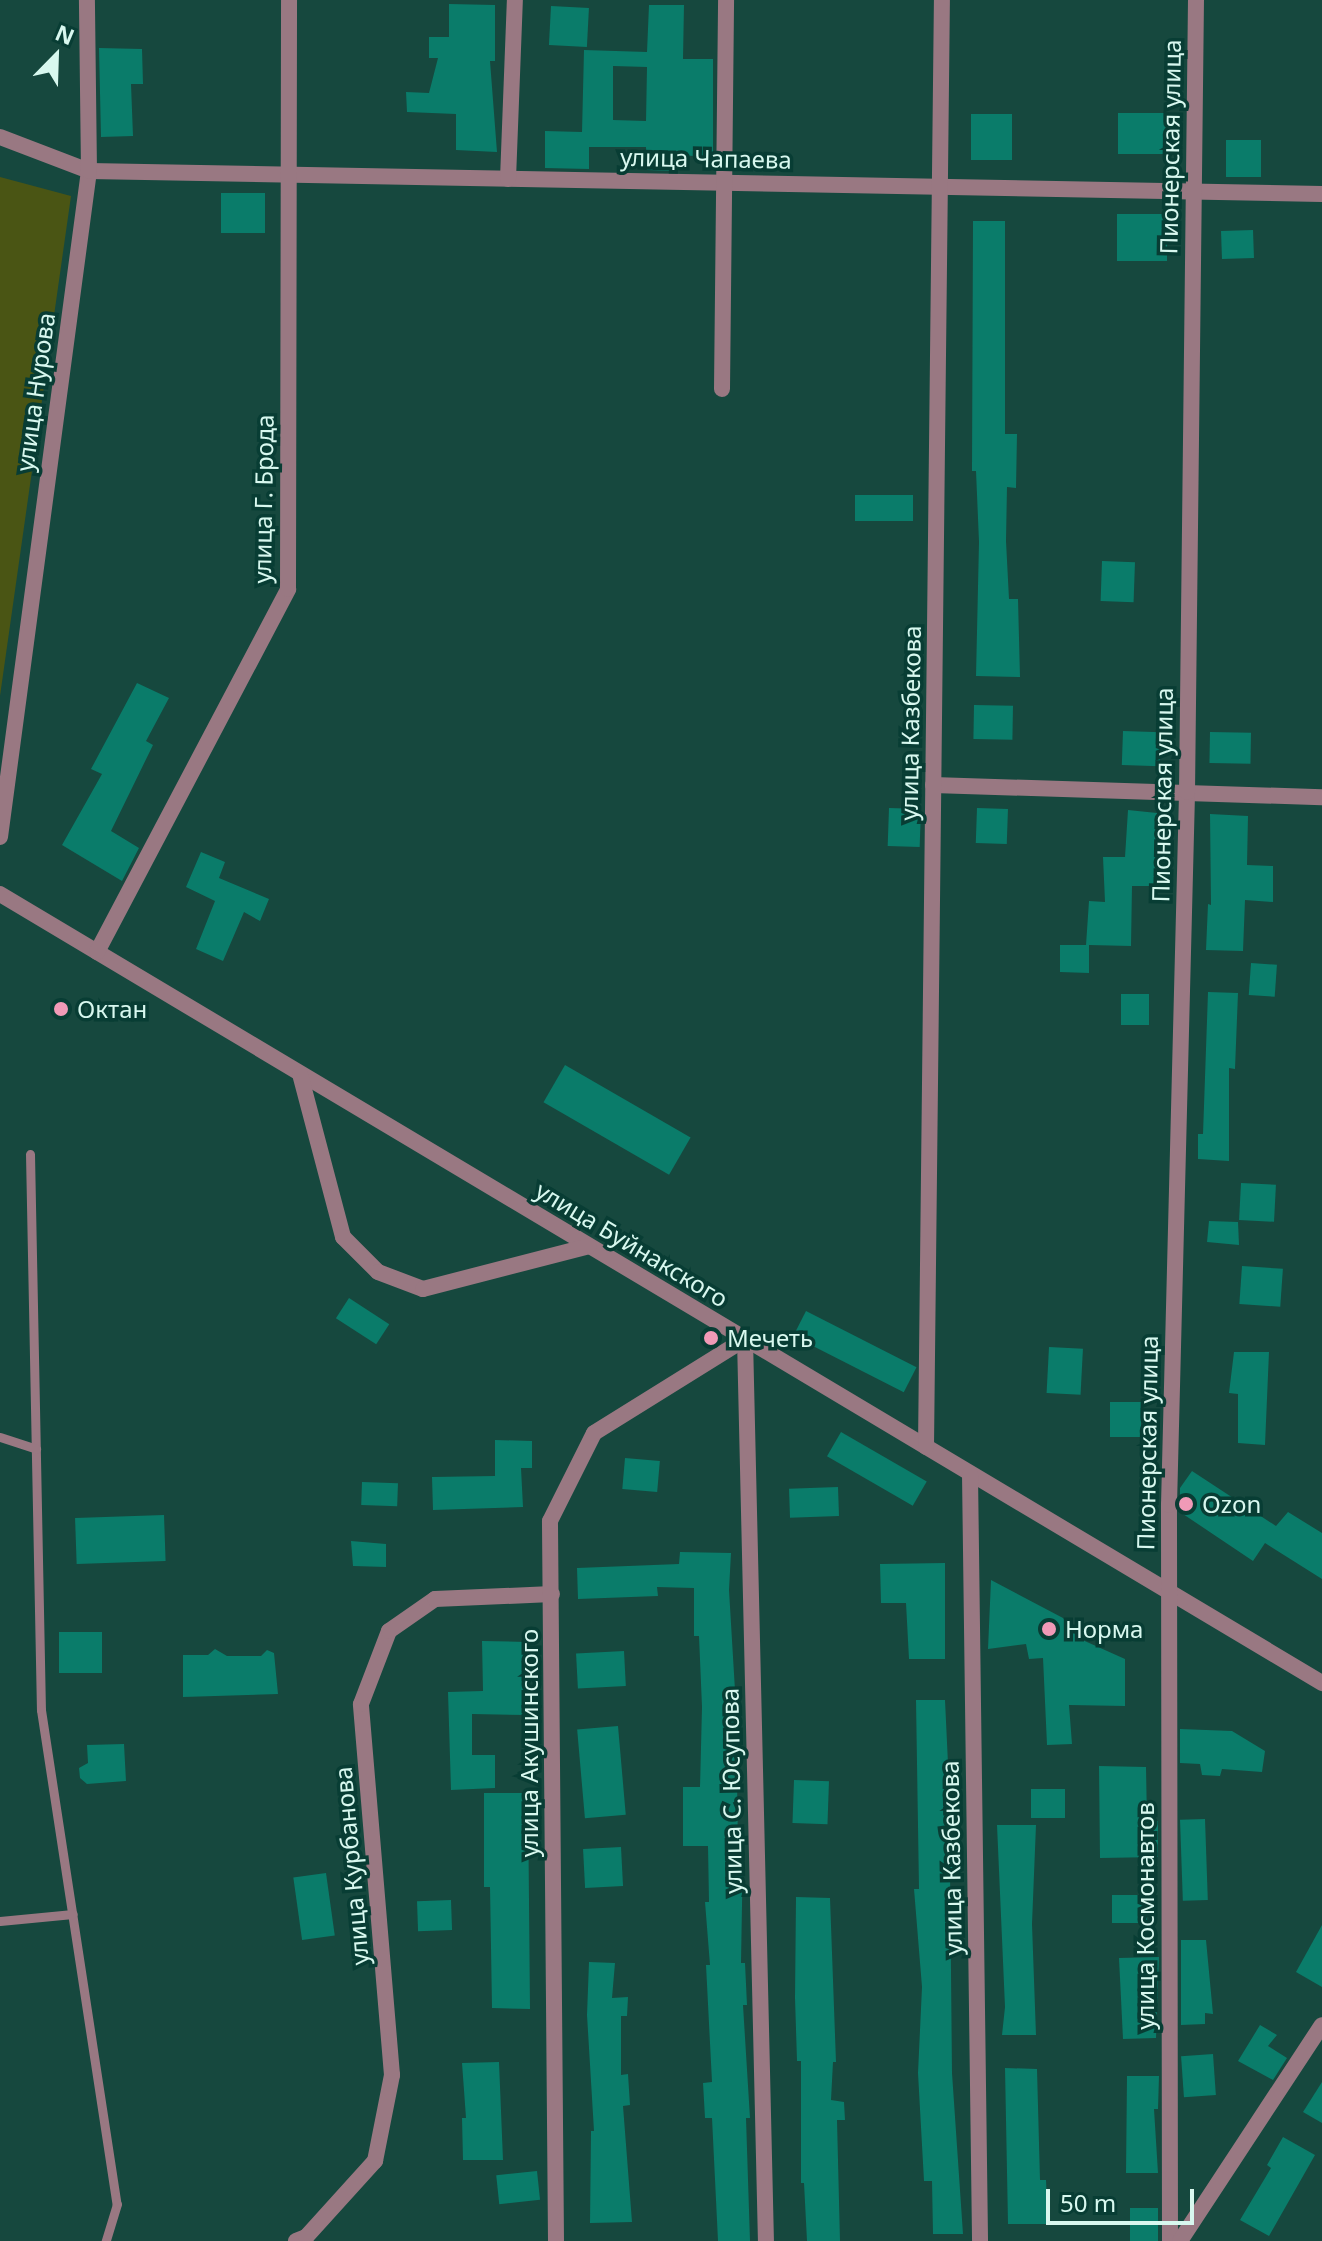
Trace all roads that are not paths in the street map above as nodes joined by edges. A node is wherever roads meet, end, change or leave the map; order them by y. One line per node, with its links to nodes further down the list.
1 (87, 0): 8 (street, улица Нурова)
2 (289, 0): 9 (street, улица Г. Брода)
3 (515, 0): 10 (street)
4 (726, 0): 11 (street)
5 (942, 0): 12 (street, улица Казбекова)
6 (1196, 0): 13 (street, Пионерская улица)
7 (0, 137): 8 (street, улица Чапаева)
8 (89, 171): 9 (street, улица Чапаева); 19 (street, улица Нурова)
9 (288, 175): 10 (street, улица Чапаева); 21 (street, улица Г. Брода)
10 (508, 179): 11 (street, улица Чапаева)
11 (724, 183): 12 (street, улица Чапаева); 15 (street)
12 (940, 187): 13 (street, улица Чапаева); 16 (street, улица Казбекова)
13 (1193, 191): 14 (street, улица Чапаева); 17 (street, Пионерская улица)
14 (1322, 194)
15 (722, 389)
16 (933, 785): 17 (street); 27 (street, улица Казбекова)
17 (1187, 792): 18 (street); 30 (street, Пионерская улица)
18 (1322, 797)
19 (0, 837)
20 (0, 894): 21 (street, улица Буйнакского)
21 (97, 952): 22 (street, улица Буйнакского)
22 (300, 1074): 24 (street, улица Буйнакского); 24 (street)
23 (30, 1154): 28 (lane)
24 (589, 1246): 25 (street, улица Буйнакского)
25 (745, 1339): 27 (street, улица Буйнакского); 31 (street, улица Акушинского); 39 (street, улица С. Юсупова)
26 (0, 1437): 28 (lane)
27 (926, 1447): 29 (street, улица Буйнакского)
28 (36, 1449): 33 (lane)
29 (970, 1474): 30 (street, улица Буйнакского); 40 (street, улица Казбекова)
30 (1169, 1591): 32 (street, улица Буйнакского); 41 (street, улица Космонавтов)
31 (552, 1594): 37 (street, улица Курбанова); 38 (street, улица Акушинского)
32 (1322, 1683)
33 (73, 1914): 34 (lane); 36 (lane)
34 (0, 1921)
35 (1322, 2025): 42 (street)
36 (106, 2241)
37 (296, 2241)
38 (556, 2241)
39 (766, 2241)
40 (980, 2241)
41 (1170, 2241)
42 (1180, 2241)

